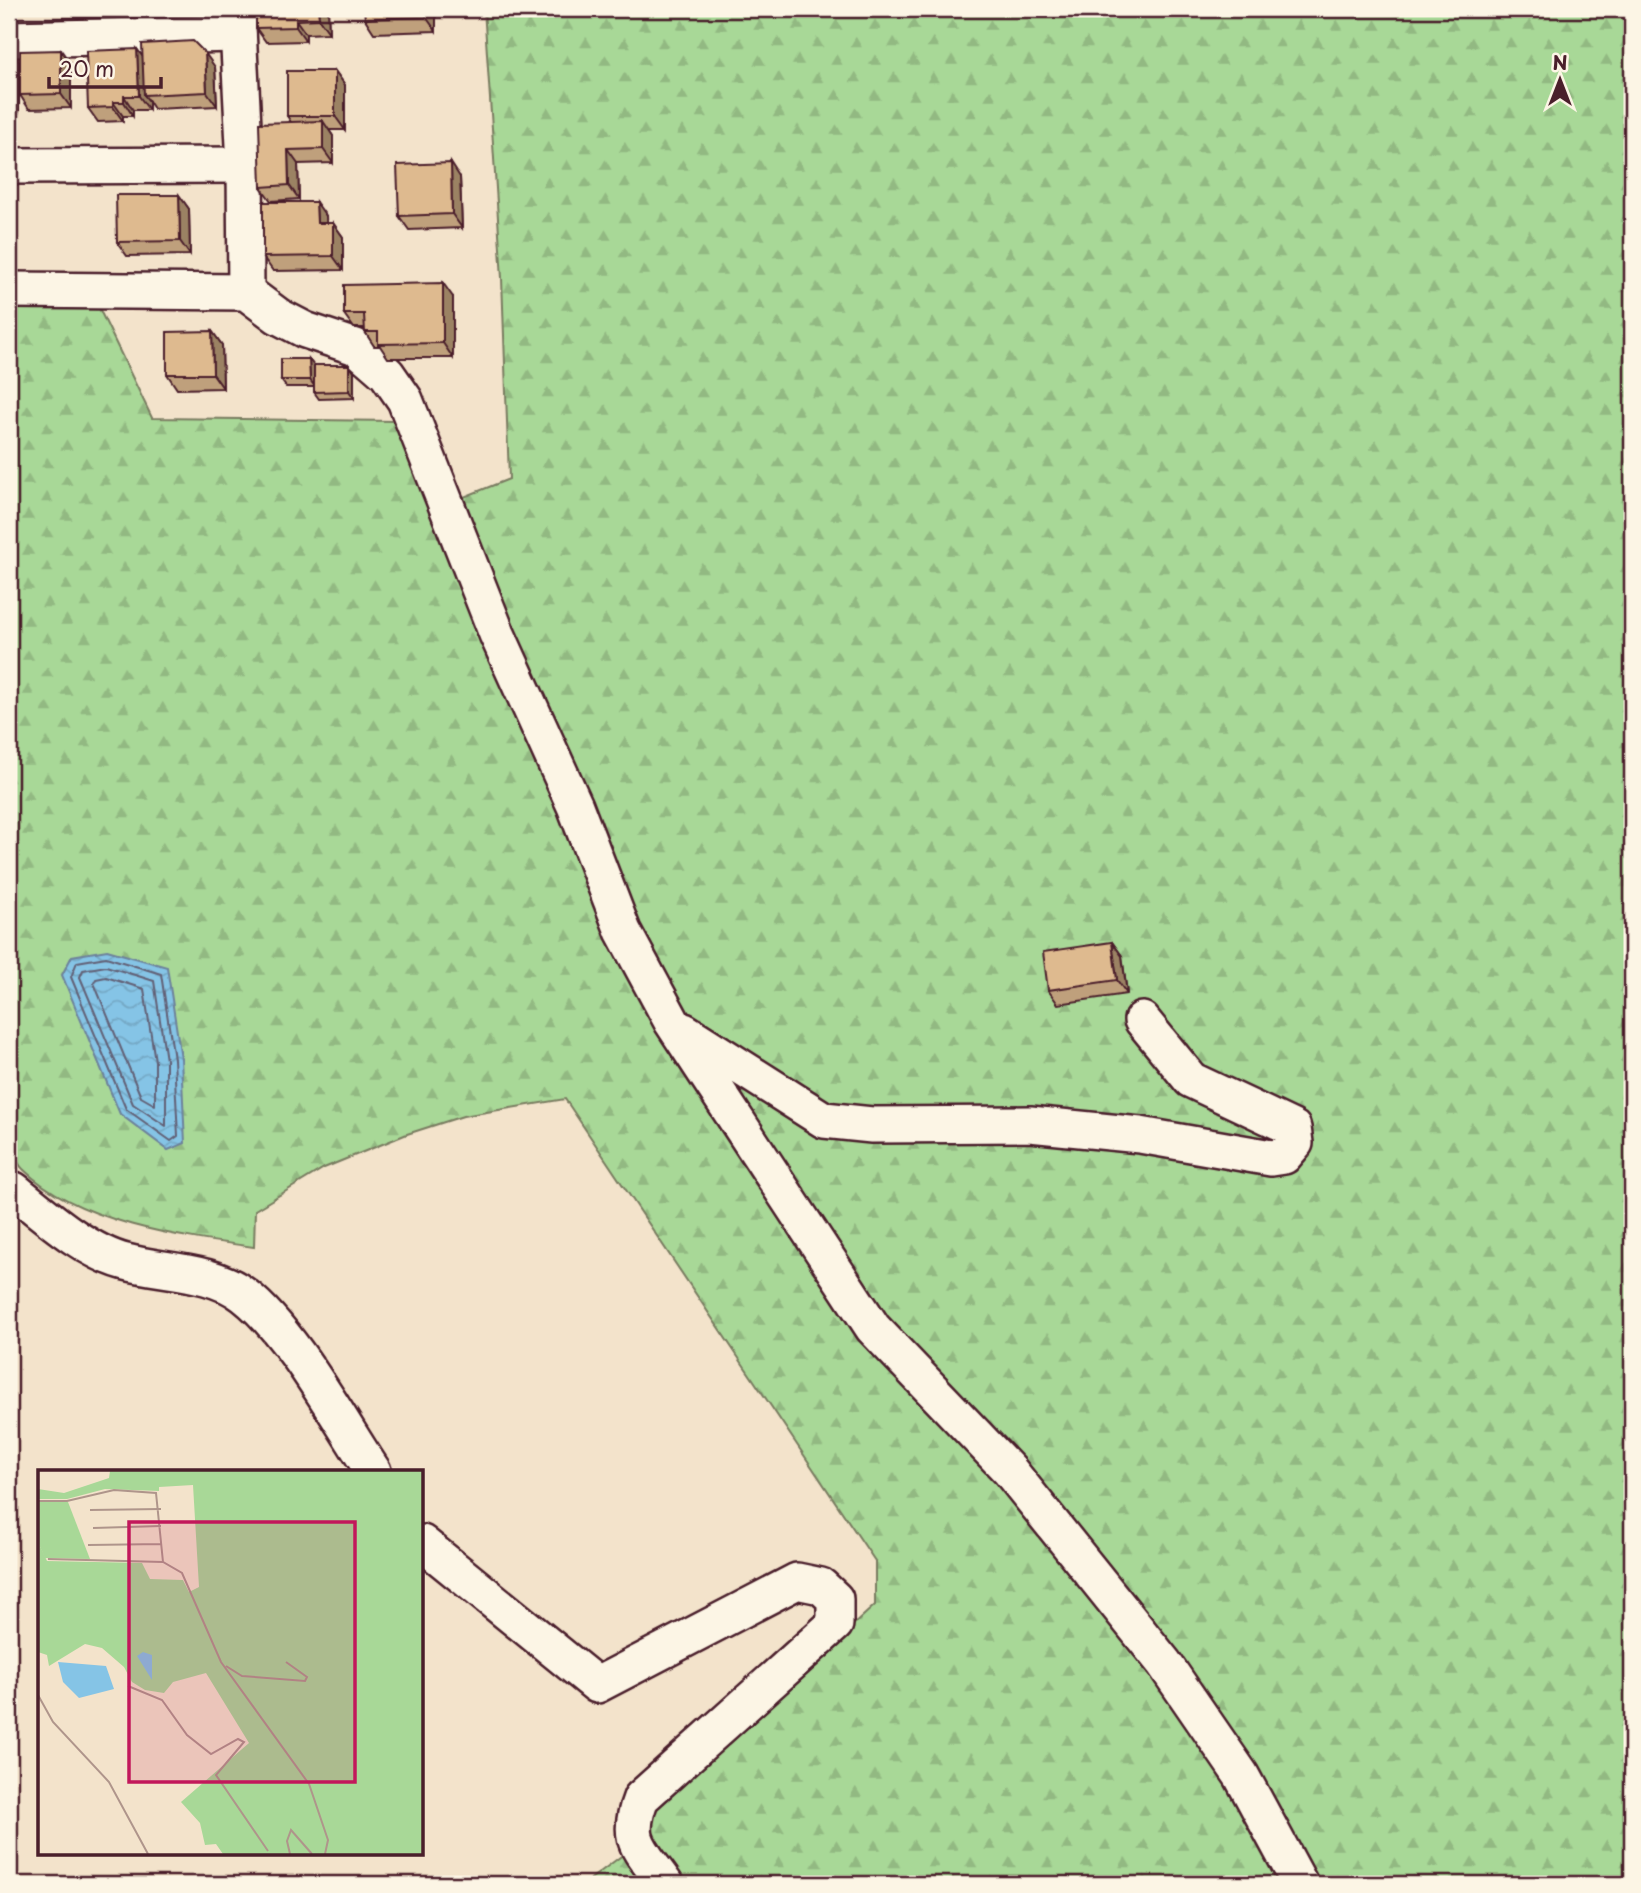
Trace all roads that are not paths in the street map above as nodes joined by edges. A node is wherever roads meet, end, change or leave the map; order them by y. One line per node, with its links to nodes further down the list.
1 (238, 22): 2 (street); 3 (street)
2 (9, 39)
3 (245, 165): 4 (street); 6 (street)
4 (9, 166)
5 (9, 290): 6 (street)
6 (246, 292): 8 (street)
7 (1142, 1020): 8 (street)
8 (672, 1023): 13 (street)
9 (9, 1190): 10 (street)
10 (372, 1470)
11 (424, 1546): 12 (street)
12 (665, 1884)
13 (1300, 1884)

